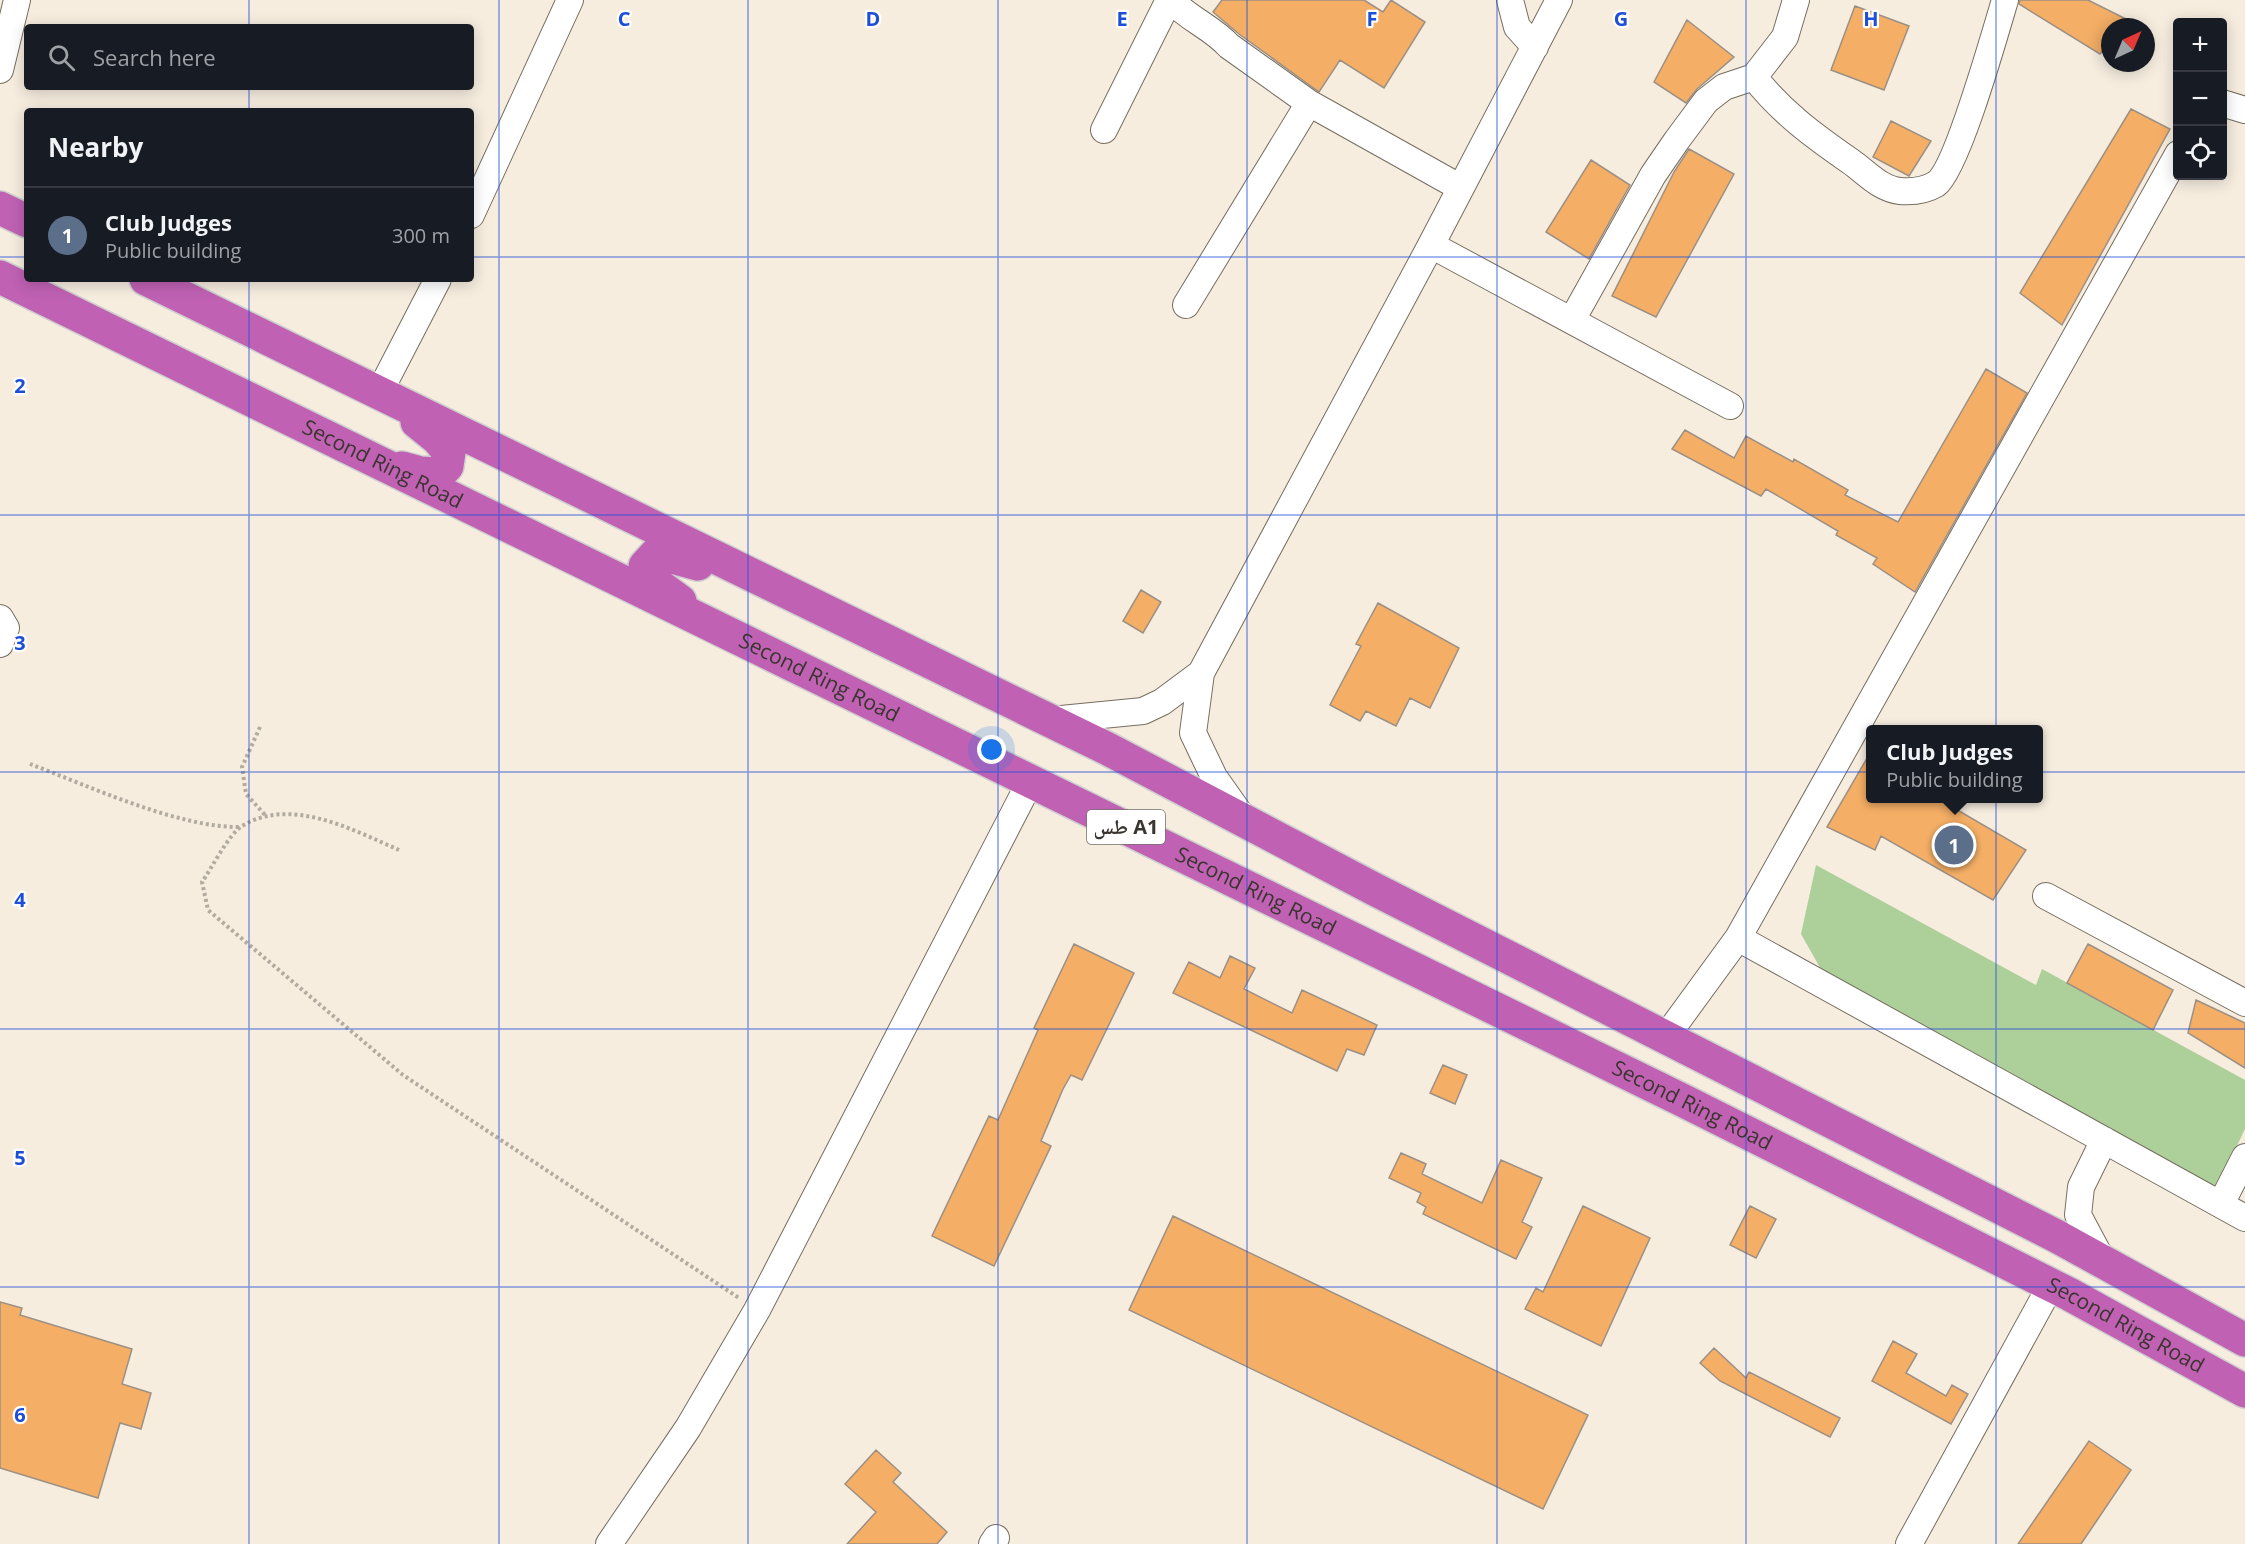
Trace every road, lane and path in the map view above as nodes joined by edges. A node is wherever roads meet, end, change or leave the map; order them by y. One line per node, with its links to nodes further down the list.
1 (17, 0): 9 (street)
2 (570, 0): 18 (street)
3 (1170, 0): 11 (street); 14 (street)
4 (1510, 0): 8 (street)
5 (1558, 0): 8 (street)
6 (1796, 0): 10 (street)
7 (2005, 0): 10 (street)
8 (1535, 47): 16 (street)
9 (0, 70)
10 (1754, 76): 25 (street)
11 (1310, 103): 16 (street); 24 (street)
12 (2227, 104): 13 (street)
13 (2245, 110)
14 (1104, 130)
15 (2173, 163): 42 (street)
16 (1461, 188): 20 (street)
17 (0, 208): 19 (highway)
18 (474, 208)
19 (24, 220)
20 (1431, 245): 25 (street); 32 (street)
21 (0, 277): 28 (highway, Second Ring Road / طس A1)
22 (152, 282): 26 (highway, طس A1)
23 (436, 282): 26 (street)
24 (1186, 305)
25 (1572, 320): 27 (street)
26 (379, 393): 28 (highway); 33 (highway, طس A1)
27 (1730, 406)
28 (374, 460): 30 (highway, Second Ring Road / طس A1)
29 (0, 618): 31 (street)
30 (722, 633): 33 (highway); 36 (highway, Second Ring Road / طس A1)
31 (0, 644)
32 (1200, 672): 33 (street); 38 (street)
33 (1050, 720): 38 (highway, طس A1)
34 (260, 728): 37 (path)
35 (30, 764): 39 (path)
36 (1031, 780): 50 (highway, Second Ring Road / طس A1); 51 (street)
37 (266, 816): 39 (path); 40 (path)
38 (1243, 818): 44 (highway, طس A1)
39 (240, 827): 51 (path)
40 (399, 850)
41 (2046, 896): 43 (street)
42 (1738, 938): 44 (street); 45 (street)
43 (2245, 1003)
44 (1665, 1038): 49 (highway, طس A1)
45 (2104, 1140): 47 (street); 49 (street)
46 (2245, 1157): 47 (street)
47 (2221, 1204): 48 (street)
48 (2245, 1218)
49 (2103, 1262): 52 (highway, طس A1)
50 (2051, 1285): 53 (highway, Second Ring Road / طس A1); 55 (street)
51 (757, 1310): 54 (street)
52 (2245, 1340)
53 (2245, 1391)
54 (609, 1544)
55 (1909, 1544)

